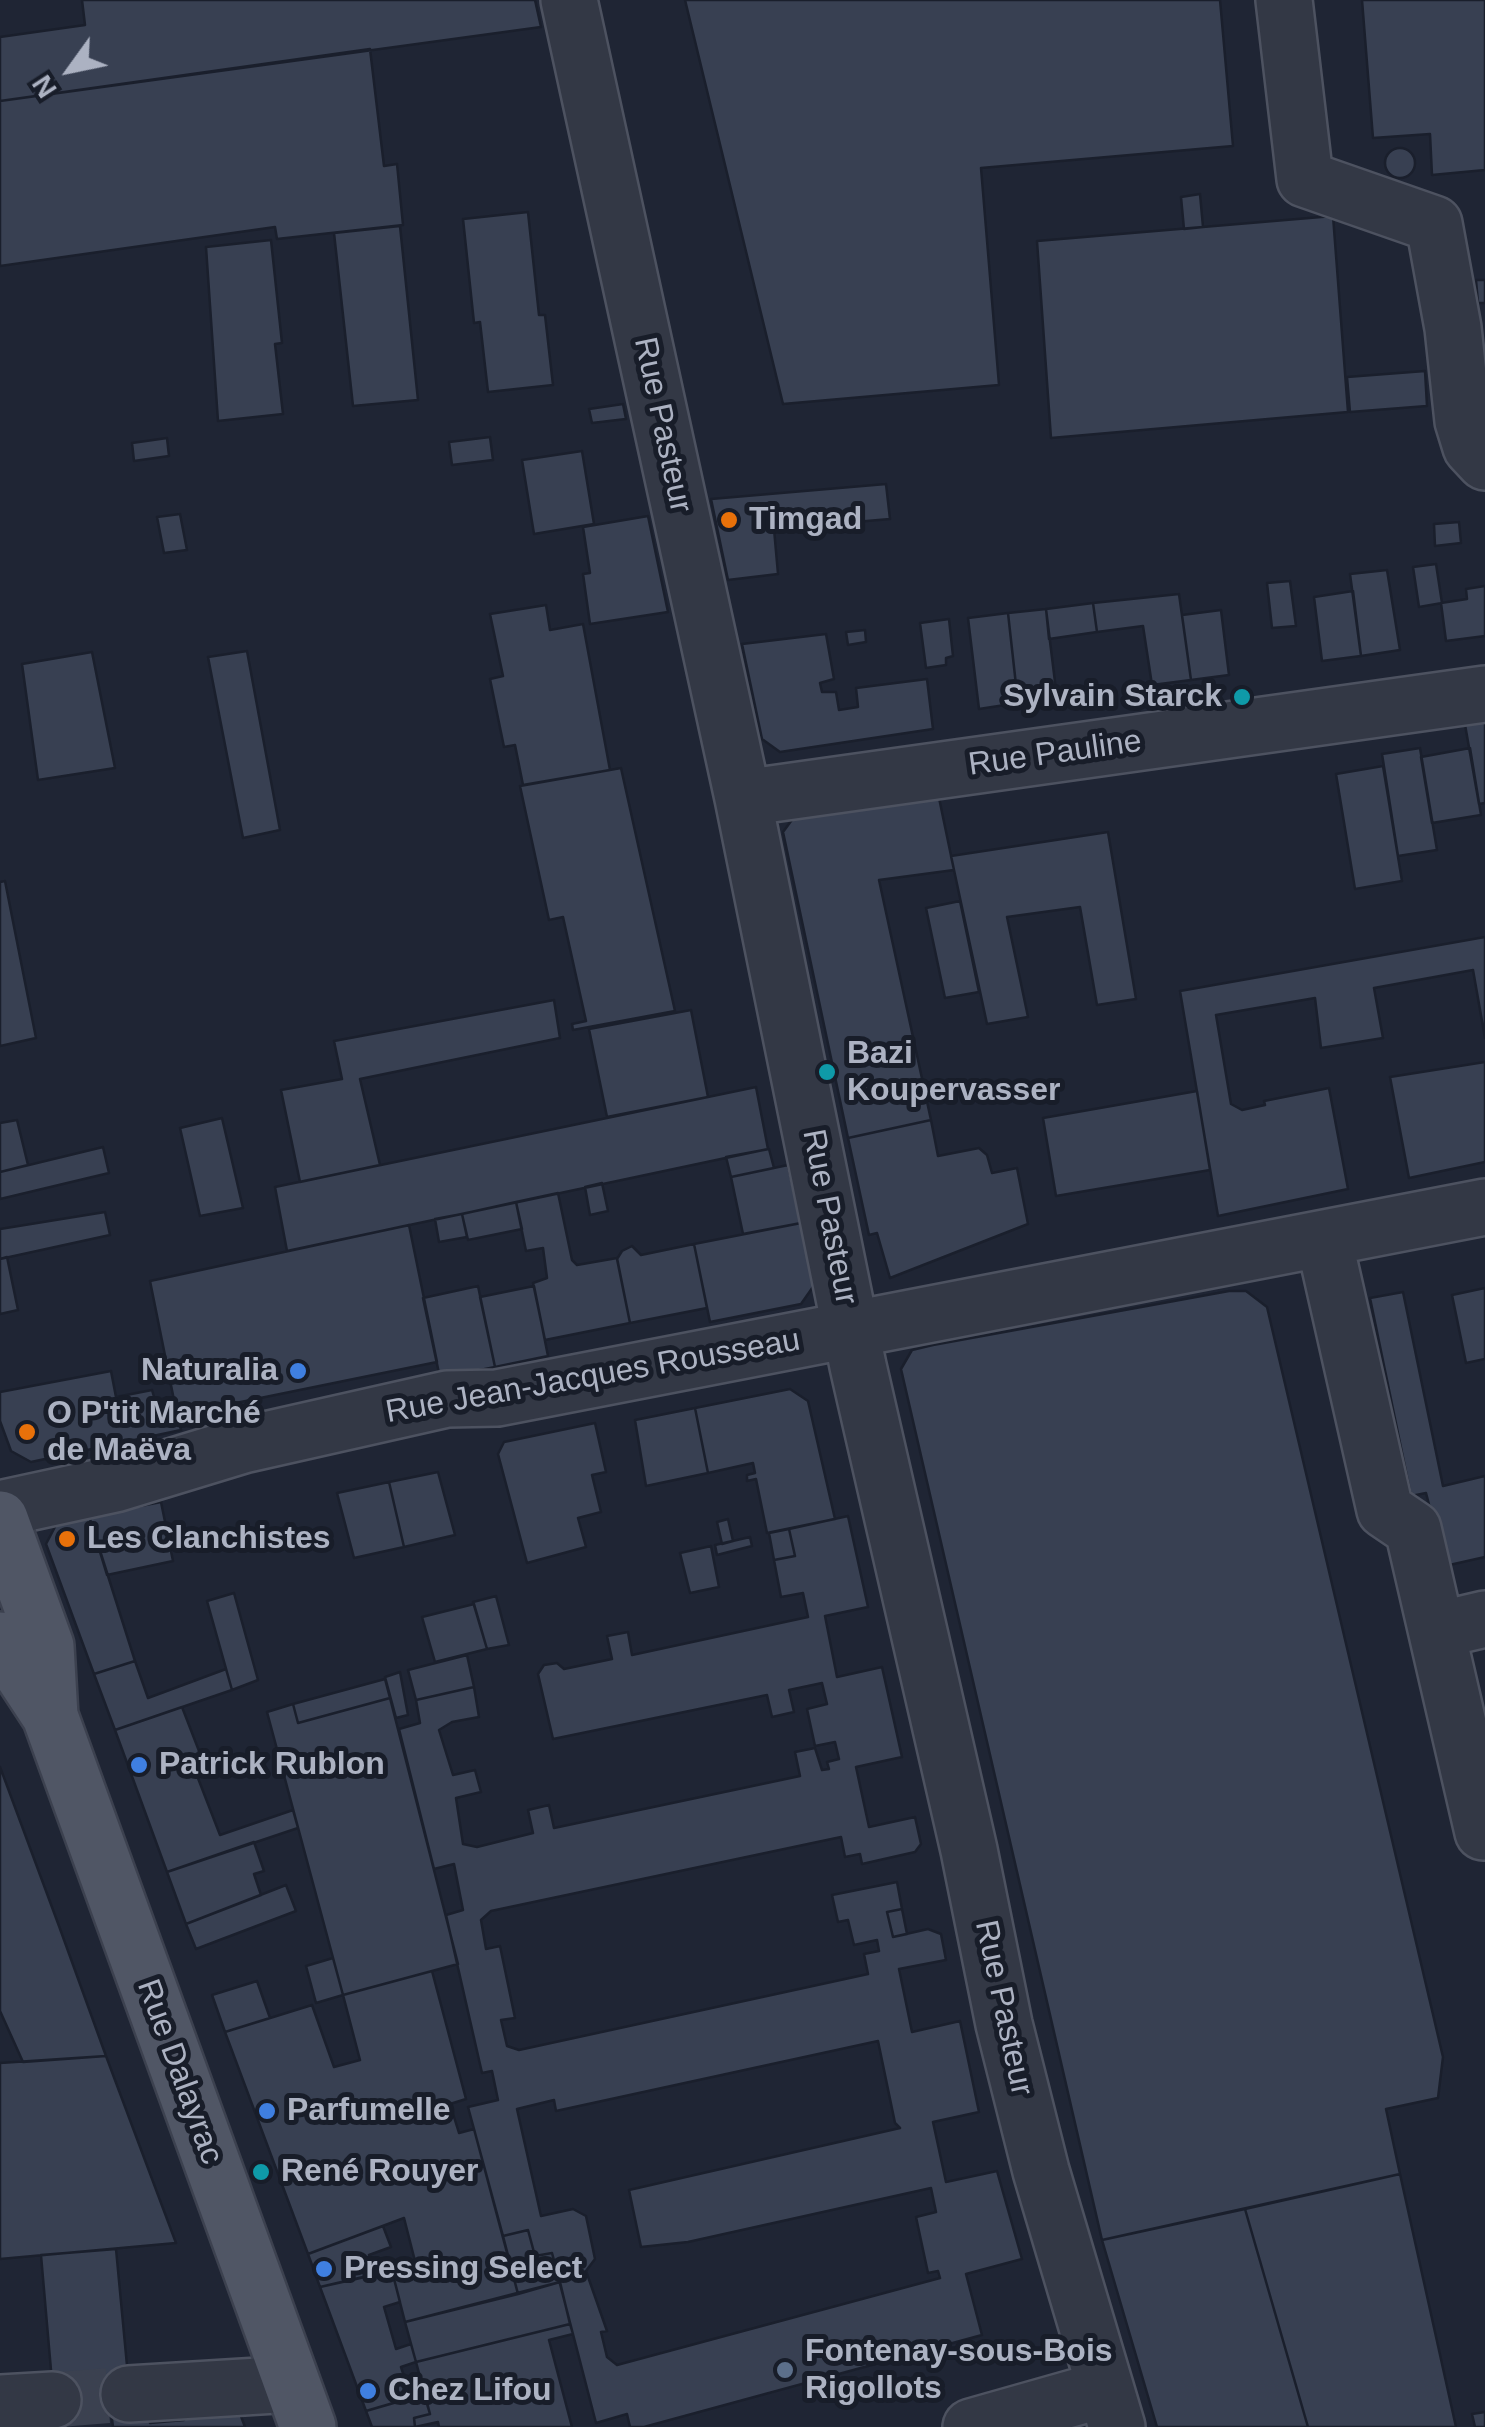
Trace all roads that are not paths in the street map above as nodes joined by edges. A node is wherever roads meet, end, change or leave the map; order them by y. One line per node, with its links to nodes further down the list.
1 (570, 0): 5 (street, Rue Pasteur)
2 (1284, 0): 3 (street)
3 (1485, 462)
4 (1485, 694): 5 (street, Rue Pauline)
5 (743, 798): 8 (street, Rue Pasteur)
6 (1485, 1208): 7 (street, Rue Jean-Jacques Rousseau)
7 (1324, 1240): 8 (street, Rue Jean-Jacques Rousseau); 11 (street)
8 (852, 1332): 9 (street, Rue Jean-Jacques Rousseau); 19 (street, Rue Pasteur)
9 (0, 1509)
10 (0, 1518): 13 (main road, Rue Dalayrac)
11 (1461, 1624): 14 (street)
12 (0, 1640): 13 (main road, Rue Dalayrac)
13 (50, 1716): 18 (main road, Rue Dalayrac)
14 (1484, 1832)
15 (129, 2394): 18 (street)
16 (53, 2400): 17 (street)
17 (0, 2403)
18 (300, 2405)
19 (1111, 2408): 20 (street)
20 (970, 2427)

